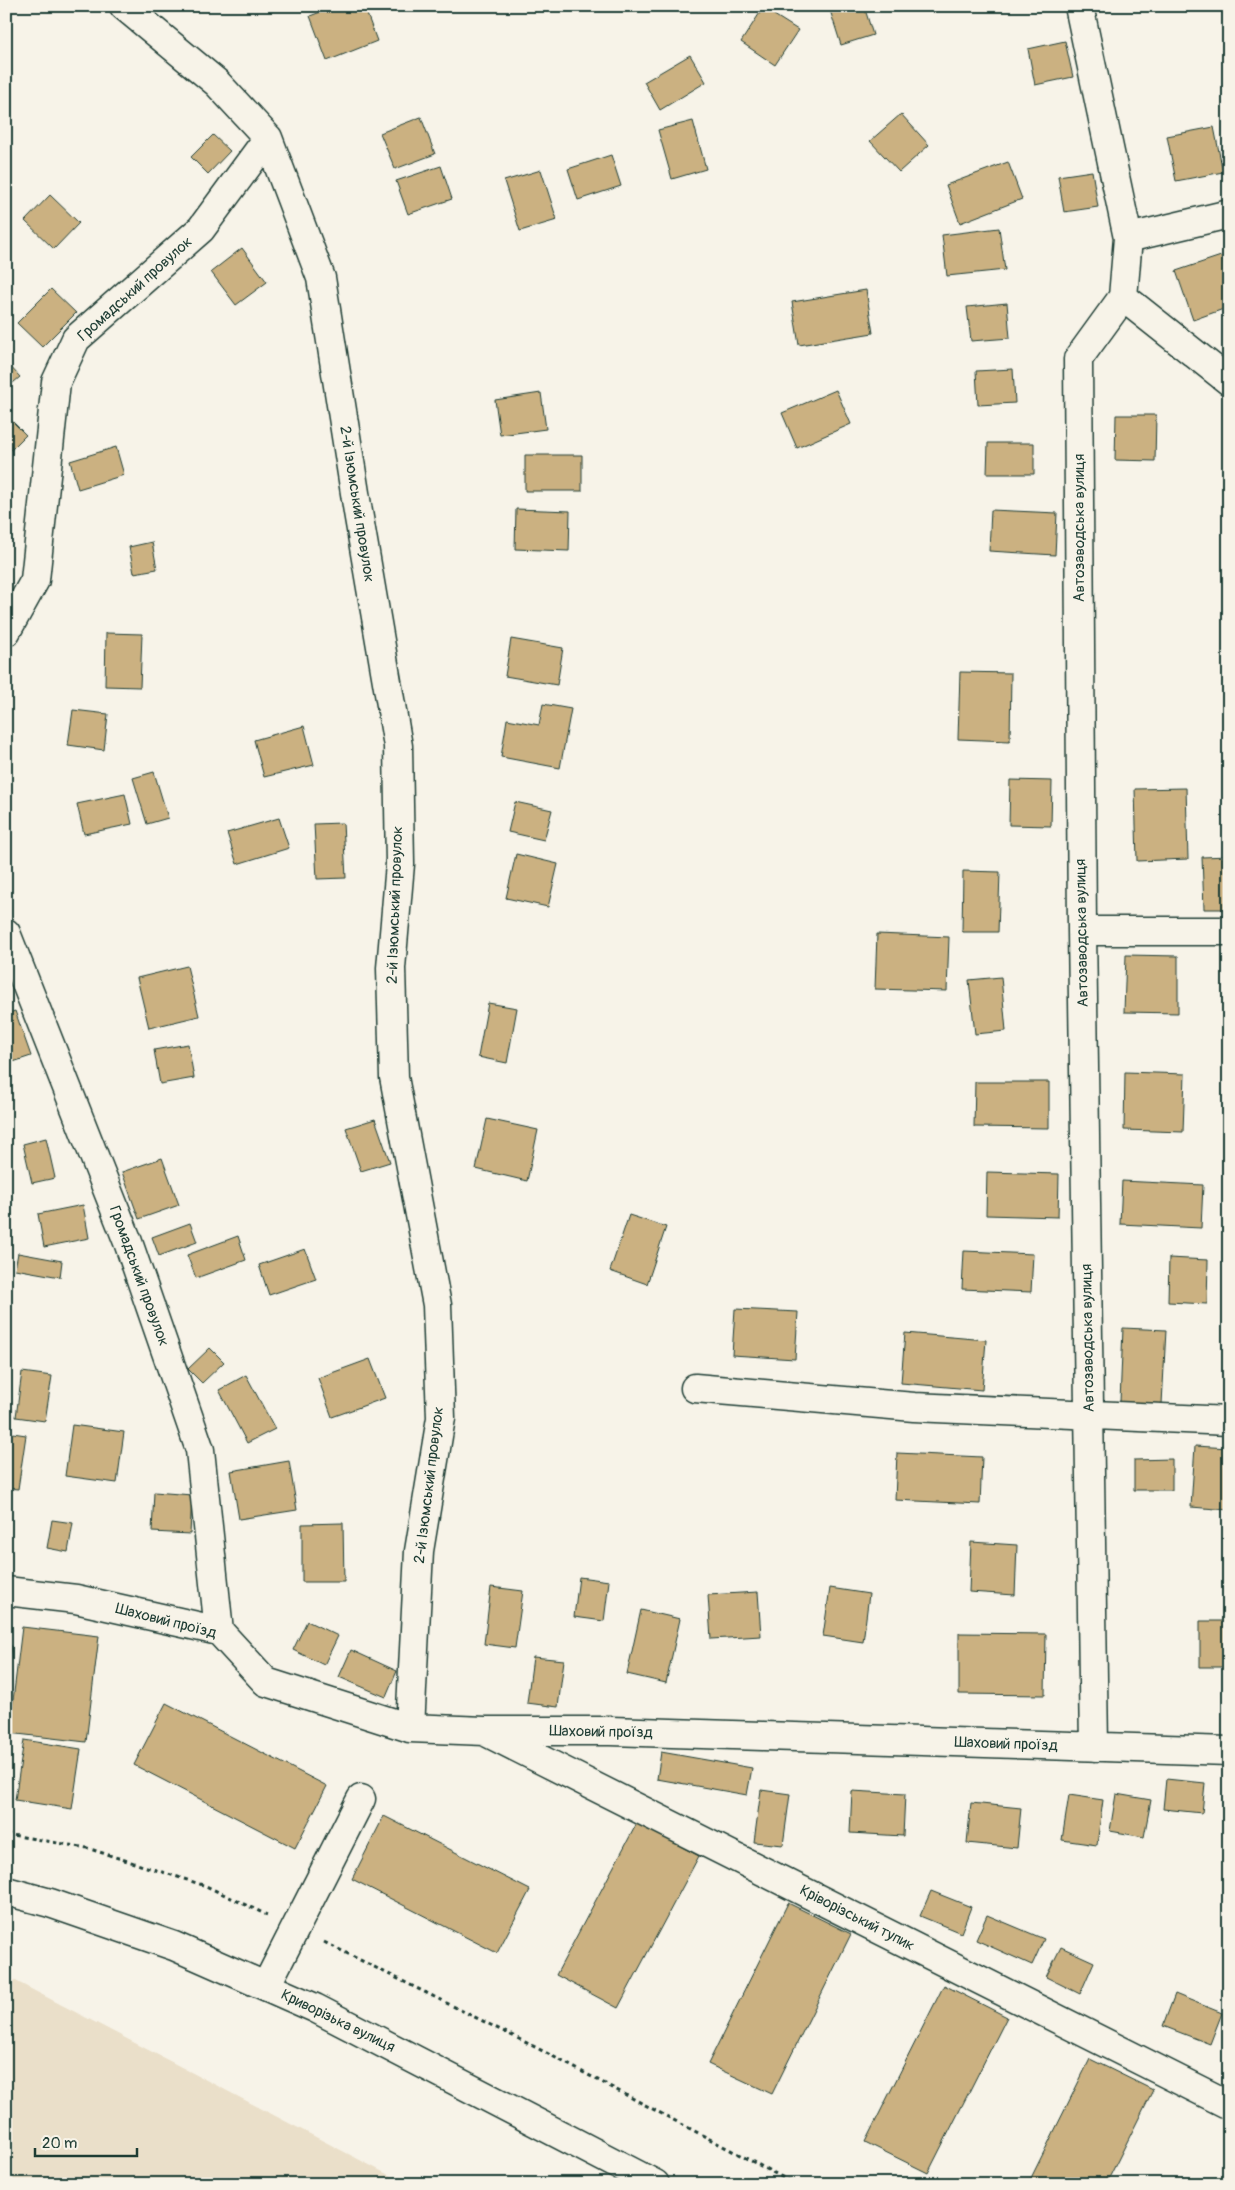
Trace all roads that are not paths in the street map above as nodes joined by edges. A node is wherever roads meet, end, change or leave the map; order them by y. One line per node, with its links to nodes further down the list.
1 (124, 6): 3 (street, 2-й Ізюмський провулок)
2 (1079, 6): 5 (street)
3 (268, 138): 8 (street, Громадський провулок); 17 (street, 2-й Ізюмський провулок)
4 (1229, 214): 5 (street)
5 (1128, 238): 6 (street)
6 (1123, 297): 7 (street); 10 (street, Автозаводська вулиця)
7 (1229, 381)
8 (6, 632)
9 (1229, 931): 10 (street)
10 (1082, 932): 13 (street, Автозаводська вулиця)
11 (6, 933): 16 (street, Громадський провулок)
12 (695, 1388): 13 (street)
13 (1089, 1415): 14 (street); 19 (street, Автозаводська вулиця)
14 (1229, 1421)
15 (6, 1591): 16 (street, Шаховий проїзд)
16 (219, 1631): 17 (street, Шаховий проїзд)
17 (410, 1728): 18 (street, Шаховий проїзд)
18 (485, 1731): 19 (street, Шаховий проїзд); 24 (street, Кріворізський тупик)
19 (1094, 1747): 20 (street, Шаховий проїзд)
20 (1229, 1751)
21 (361, 1799): 23 (street)
22 (6, 1891): 23 (street, Криворізька вулиця)
23 (266, 1986): 25 (street, Криворізька вулиця)
24 (1229, 2105)
25 (655, 2184)

